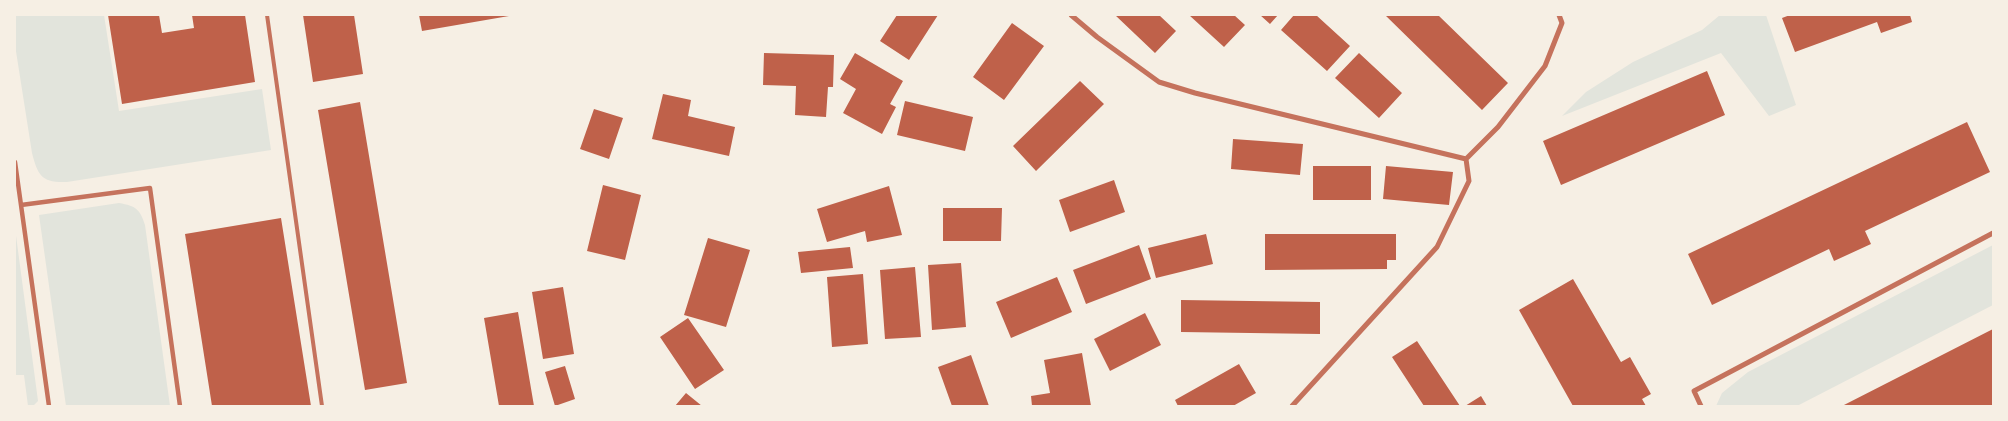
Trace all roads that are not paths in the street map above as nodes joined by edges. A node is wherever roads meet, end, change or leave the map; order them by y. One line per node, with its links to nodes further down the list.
1 (267, 15): 10 (lane)
2 (1071, 15): 4 (street)
3 (1559, 15): 4 (street)
4 (1466, 159): 11 (street)
5 (15, 162): 6 (street)
6 (21, 205): 8 (street); 9 (street)
7 (1993, 233): 12 (street)
8 (49, 406)
9 (180, 406)
10 (322, 406)
11 (1292, 406)
12 (1701, 406)

